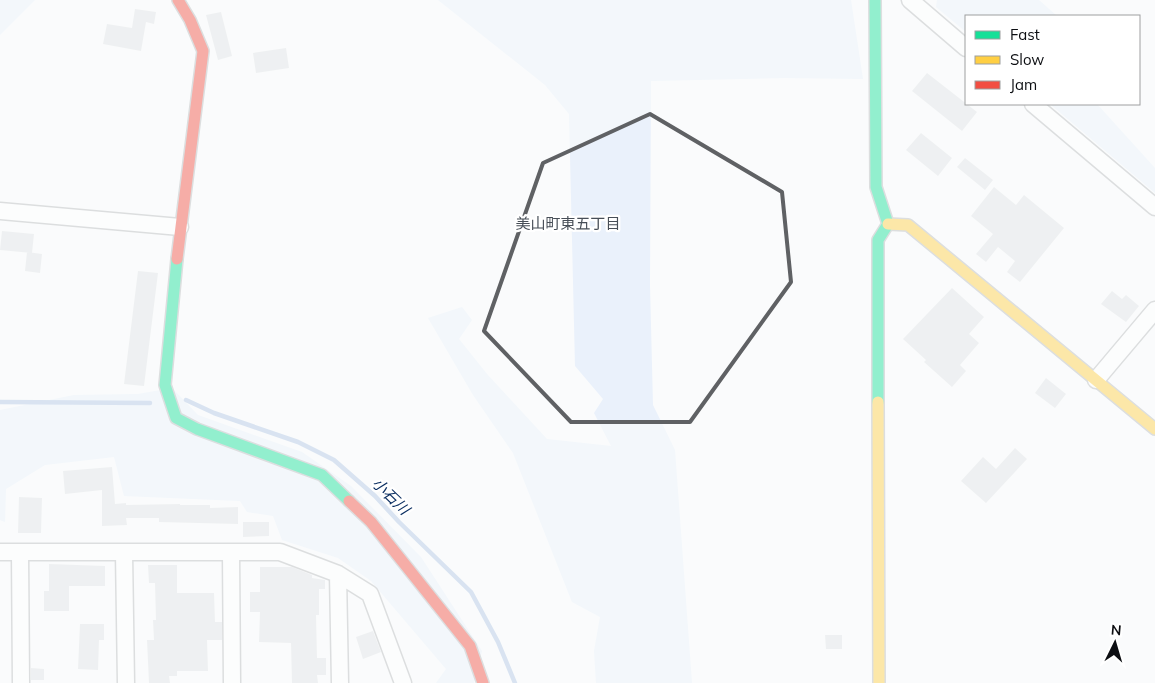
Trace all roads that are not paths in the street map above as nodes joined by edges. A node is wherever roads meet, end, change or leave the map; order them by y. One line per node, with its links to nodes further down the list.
1 (178, 0): 9 (street)
2 (876, 0): 8 (street)
3 (910, 0): 4 (street)
4 (965, 47)
5 (1034, 105): 6 (street)
6 (1155, 207)
7 (0, 211): 9 (street)
8 (888, 224): 11 (street); 24 (street)
9 (180, 227): 23 (street)
10 (1155, 310): 11 (street)
11 (1096, 380): 12 (street)
12 (1155, 429)
13 (0, 552): 14 (street)
14 (20, 552): 15 (street); 18 (street)
15 (124, 553): 16 (street); 19 (street)
16 (231, 553): 17 (street); 20 (street)
17 (338, 574): 21 (street); 22 (street)
18 (21, 683)
19 (126, 683)
20 (232, 683)
21 (340, 683)
22 (403, 683)
23 (483, 683)
24 (879, 683)

